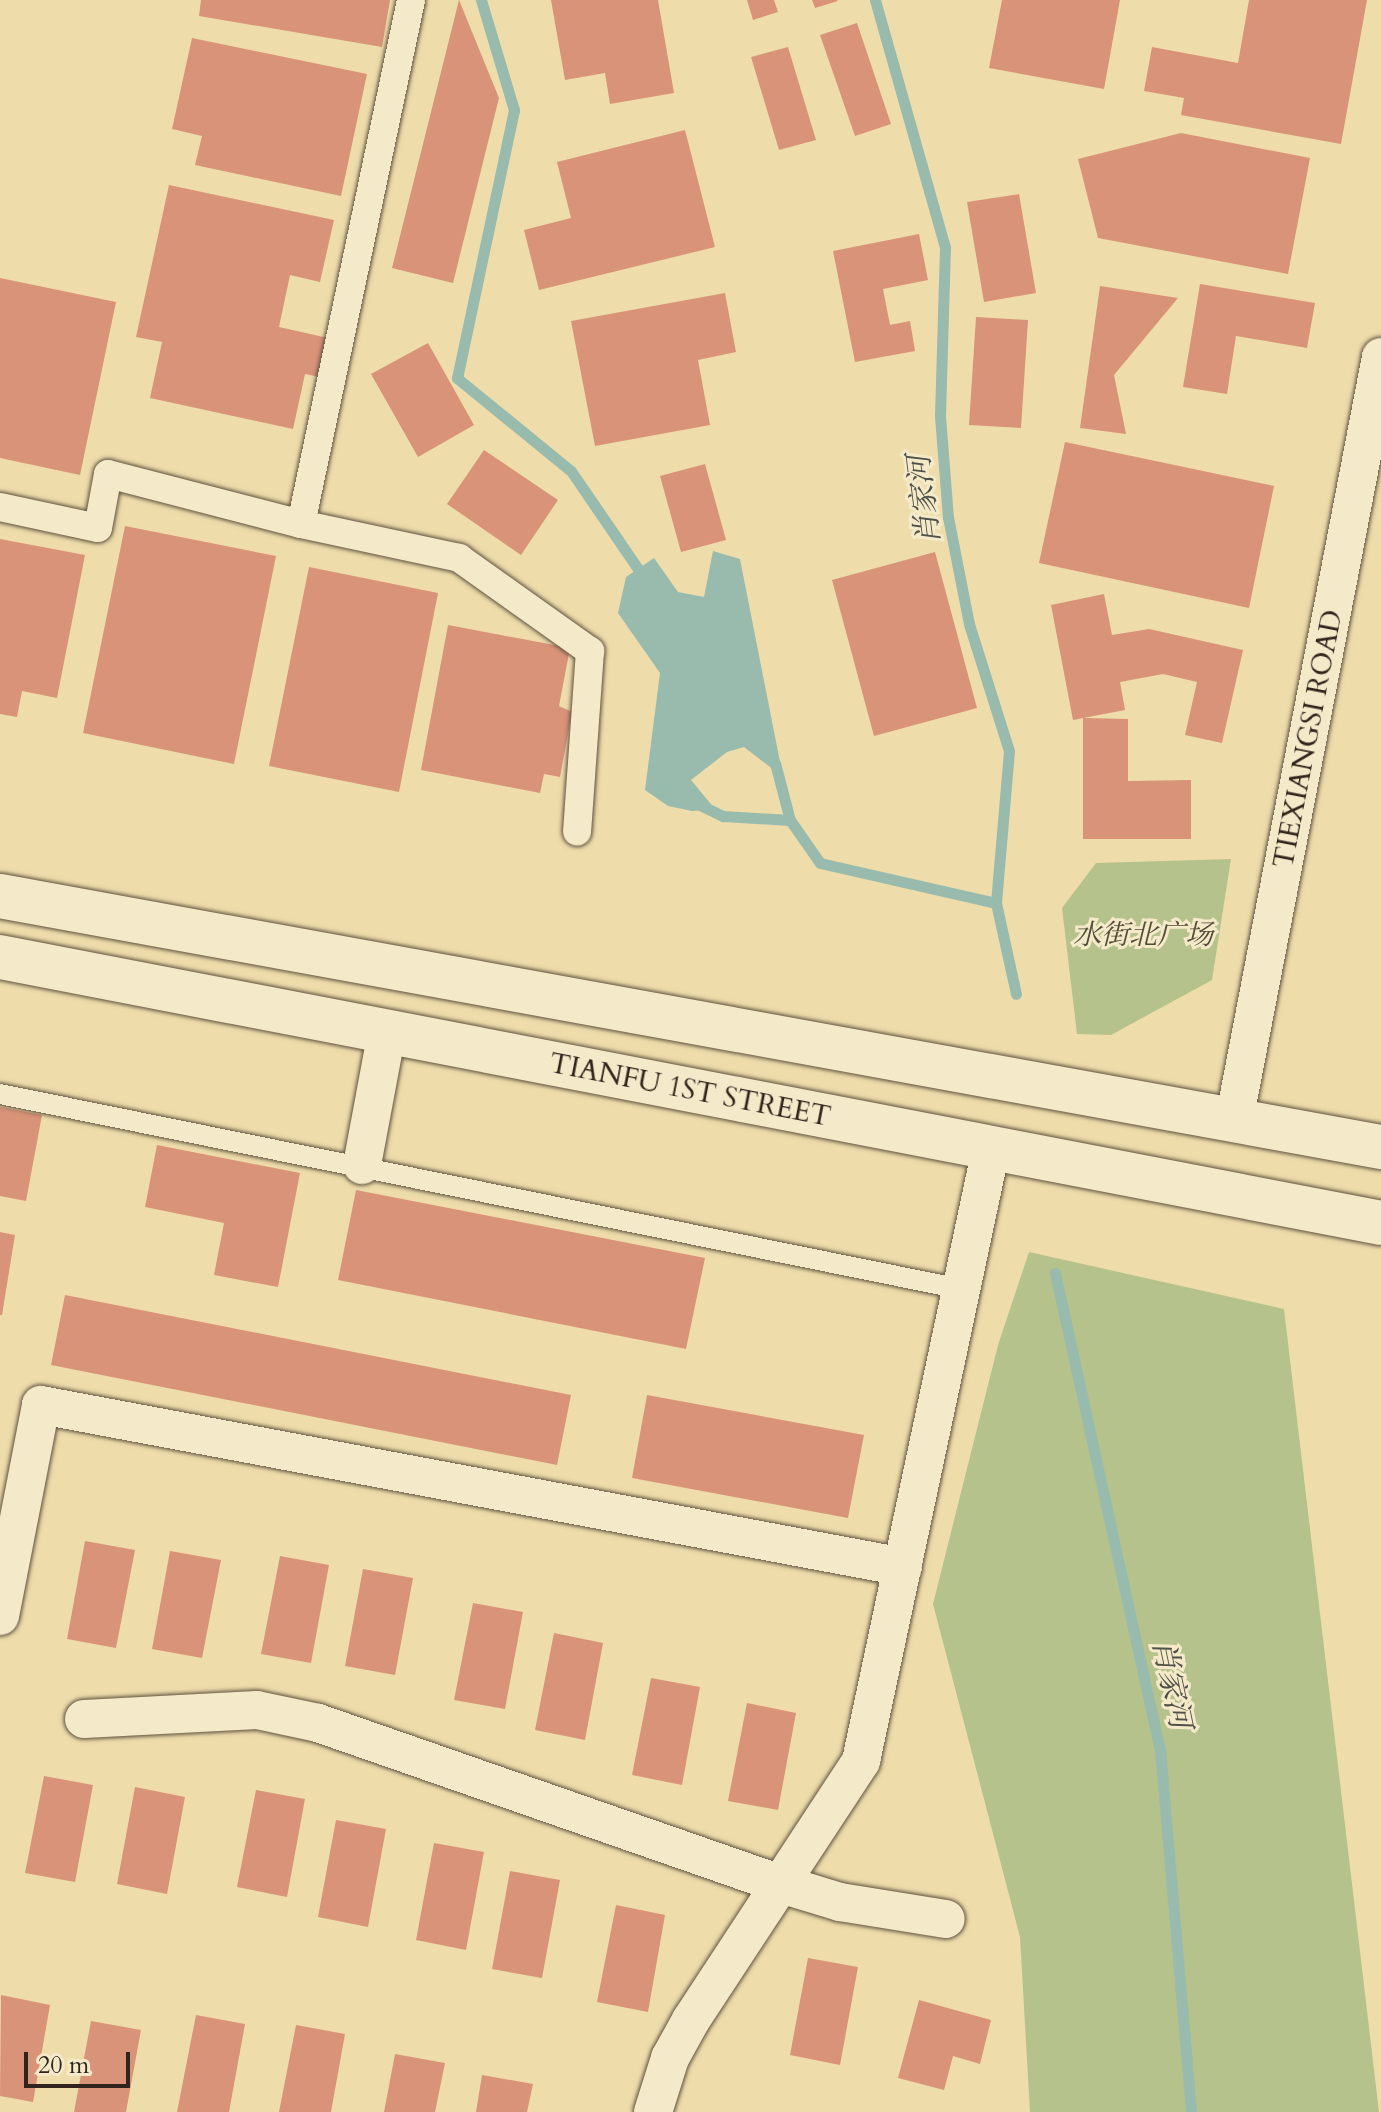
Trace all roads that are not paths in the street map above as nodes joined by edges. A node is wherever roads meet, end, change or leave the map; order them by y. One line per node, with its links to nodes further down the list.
1 (411, 0): 4 (street)
2 (1381, 357): 10 (street, TIEXIANGSI ROAD)
3 (0, 507): 4 (street)
4 (301, 524): 5 (street)
5 (577, 832)
6 (0, 896): 10 (main road)
7 (0, 957): 8 (main road, TIANFU 1ST STREET)
8 (387, 1031): 12 (main road, TIANFU 1ST STREET); 13 (street)
9 (0, 1094): 13 (lane)
10 (1234, 1121): 11 (main road)
11 (1381, 1147)
12 (991, 1149): 14 (main road, TIANFU 1ST STREET); 15 (street)
13 (362, 1165): 15 (lane)
14 (1381, 1223)
15 (961, 1289): 16 (street)
16 (903, 1567): 17 (street); 19 (street)
17 (0, 1616)
18 (84, 1719): 19 (street)
19 (781, 1884): 20 (street); 21 (street)
20 (946, 1919)
21 (653, 2112)

